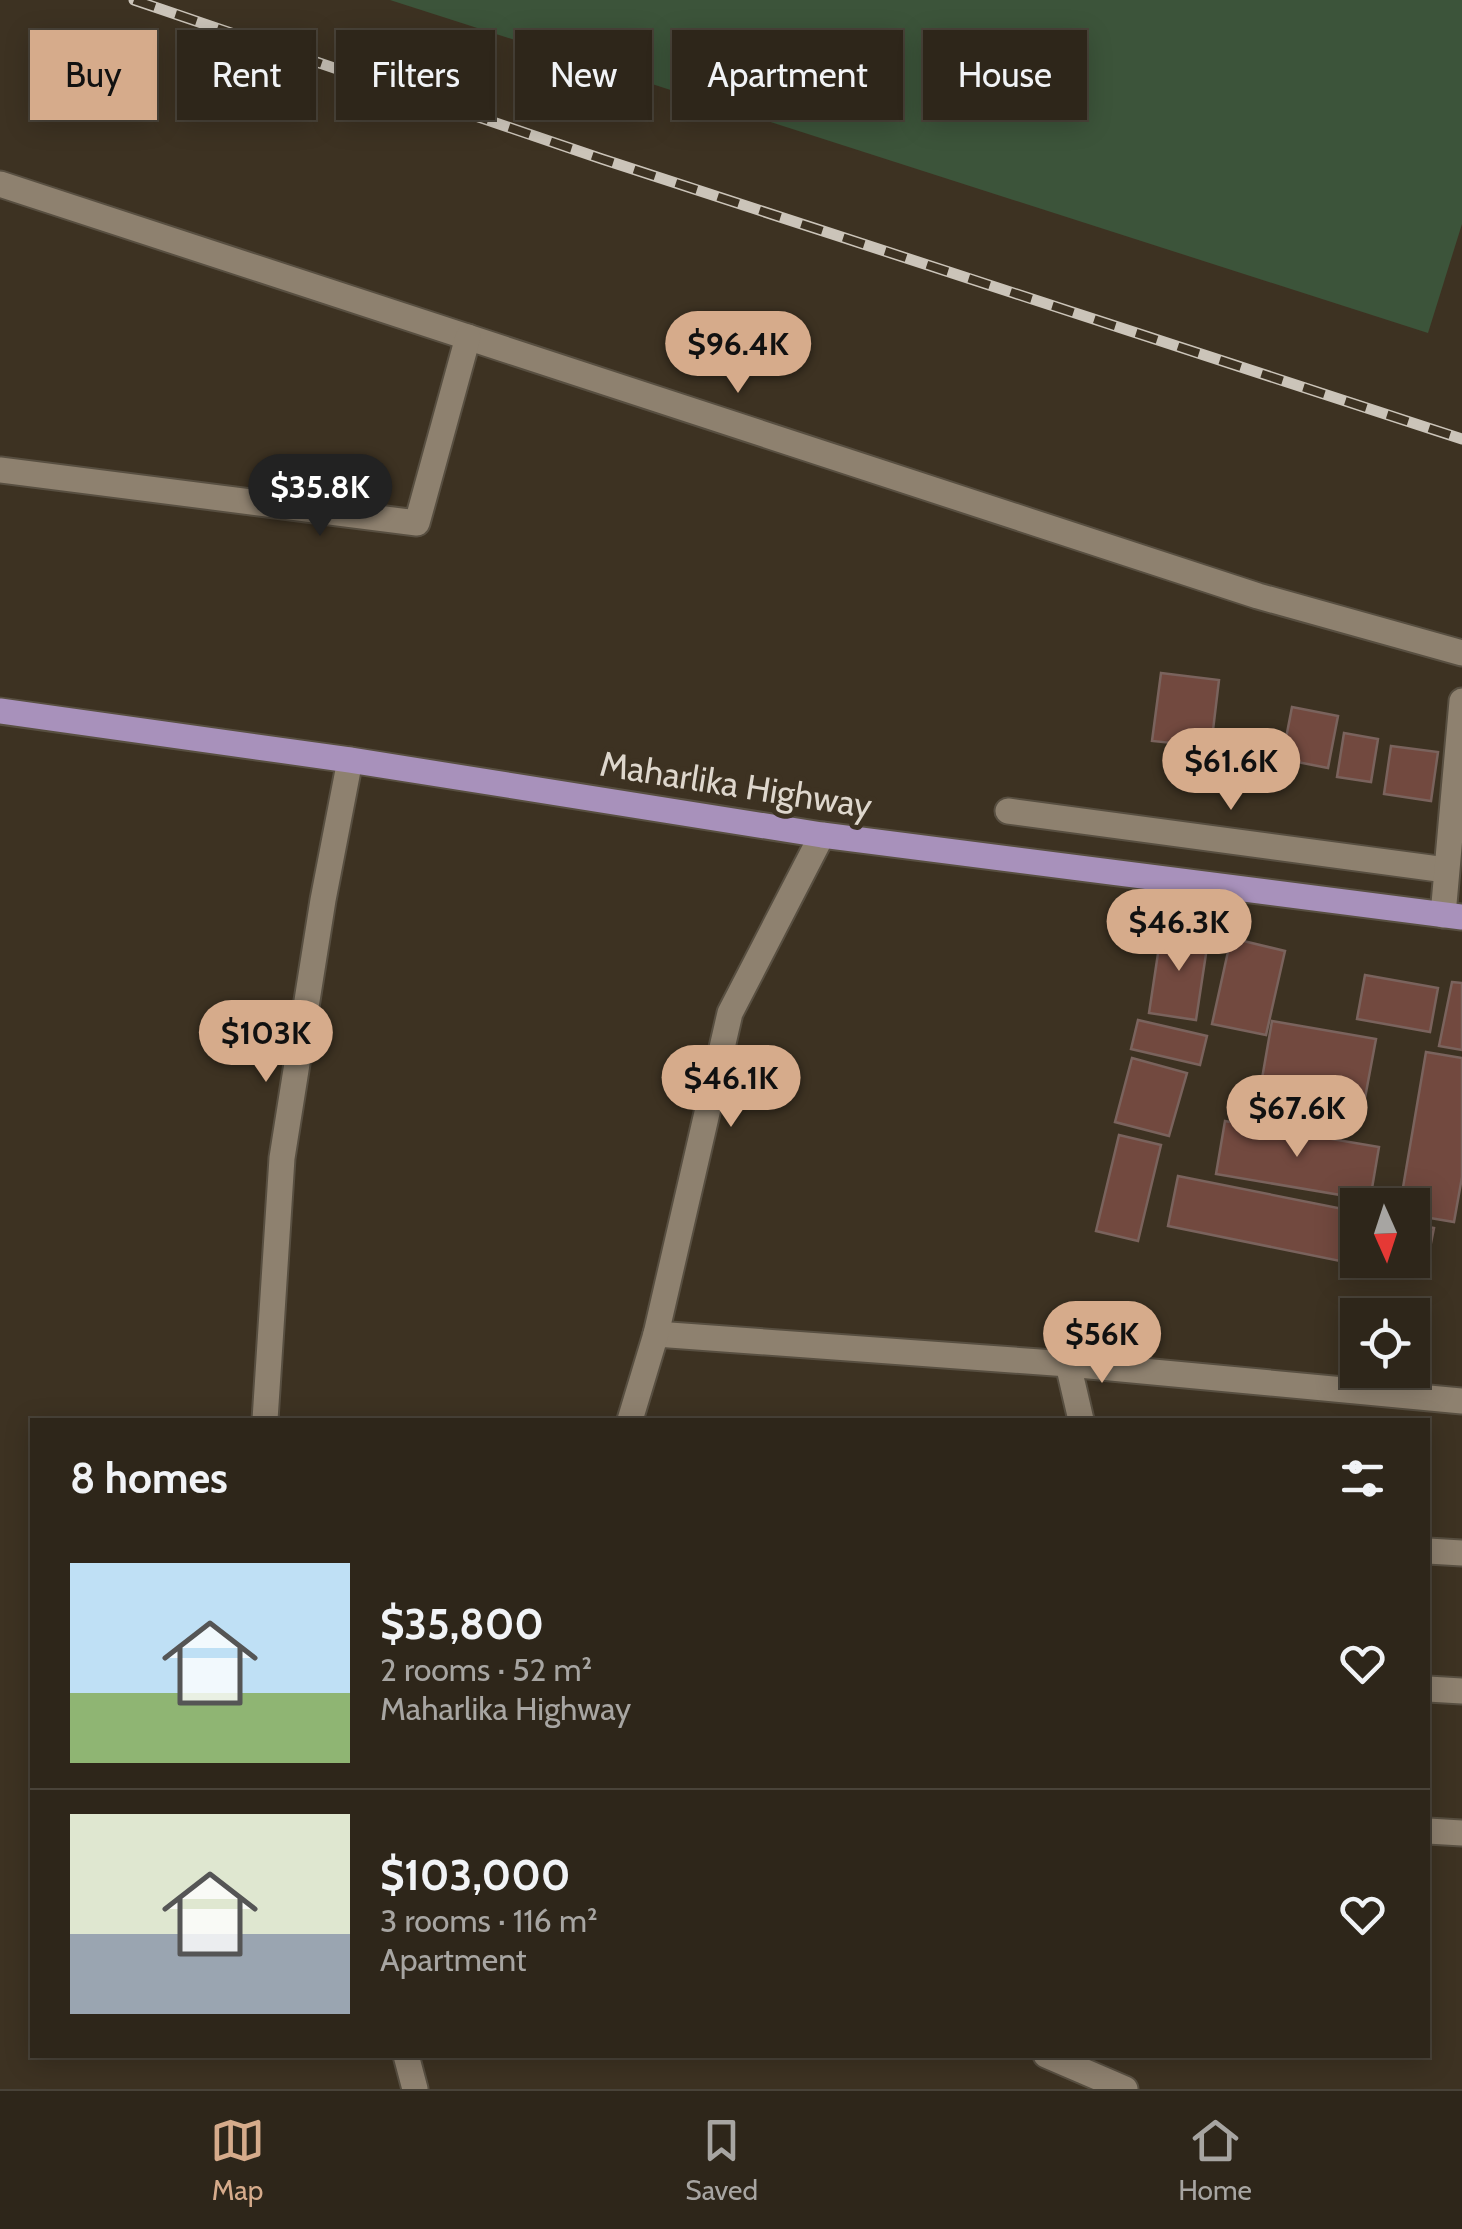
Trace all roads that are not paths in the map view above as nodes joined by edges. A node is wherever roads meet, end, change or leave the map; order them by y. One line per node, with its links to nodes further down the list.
1 (0, 184): 2 (street)
2 (468, 337): 3 (street); 4 (street)
3 (0, 470)
4 (1462, 653)
5 (1462, 701): 10 (street)
6 (0, 711): 7 (main road, Maharlika Highway)
7 (350, 760): 9 (main road, Maharlika Highway); 15 (street)
8 (1008, 811): 10 (street)
9 (822, 835): 11 (main road, Maharlika Highway); 12 (street)
10 (1446, 870): 11 (street)
11 (1453, 916)
12 (656, 1334): 13 (street); 16 (street)
13 (1068, 1364): 14 (street); 17 (street)
14 (1462, 1401)
15 (265, 1418)
16 (631, 1418)
17 (1081, 1418)
18 (1430, 1551): 19 (street)
19 (1462, 1553)
20 (1430, 1689): 21 (street)
21 (1462, 1691)
22 (1430, 1831): 23 (street)
23 (1462, 1833)
24 (407, 2058): 26 (street)
25 (1053, 2058): 27 (street)
26 (415, 2089)
27 (1125, 2089)

